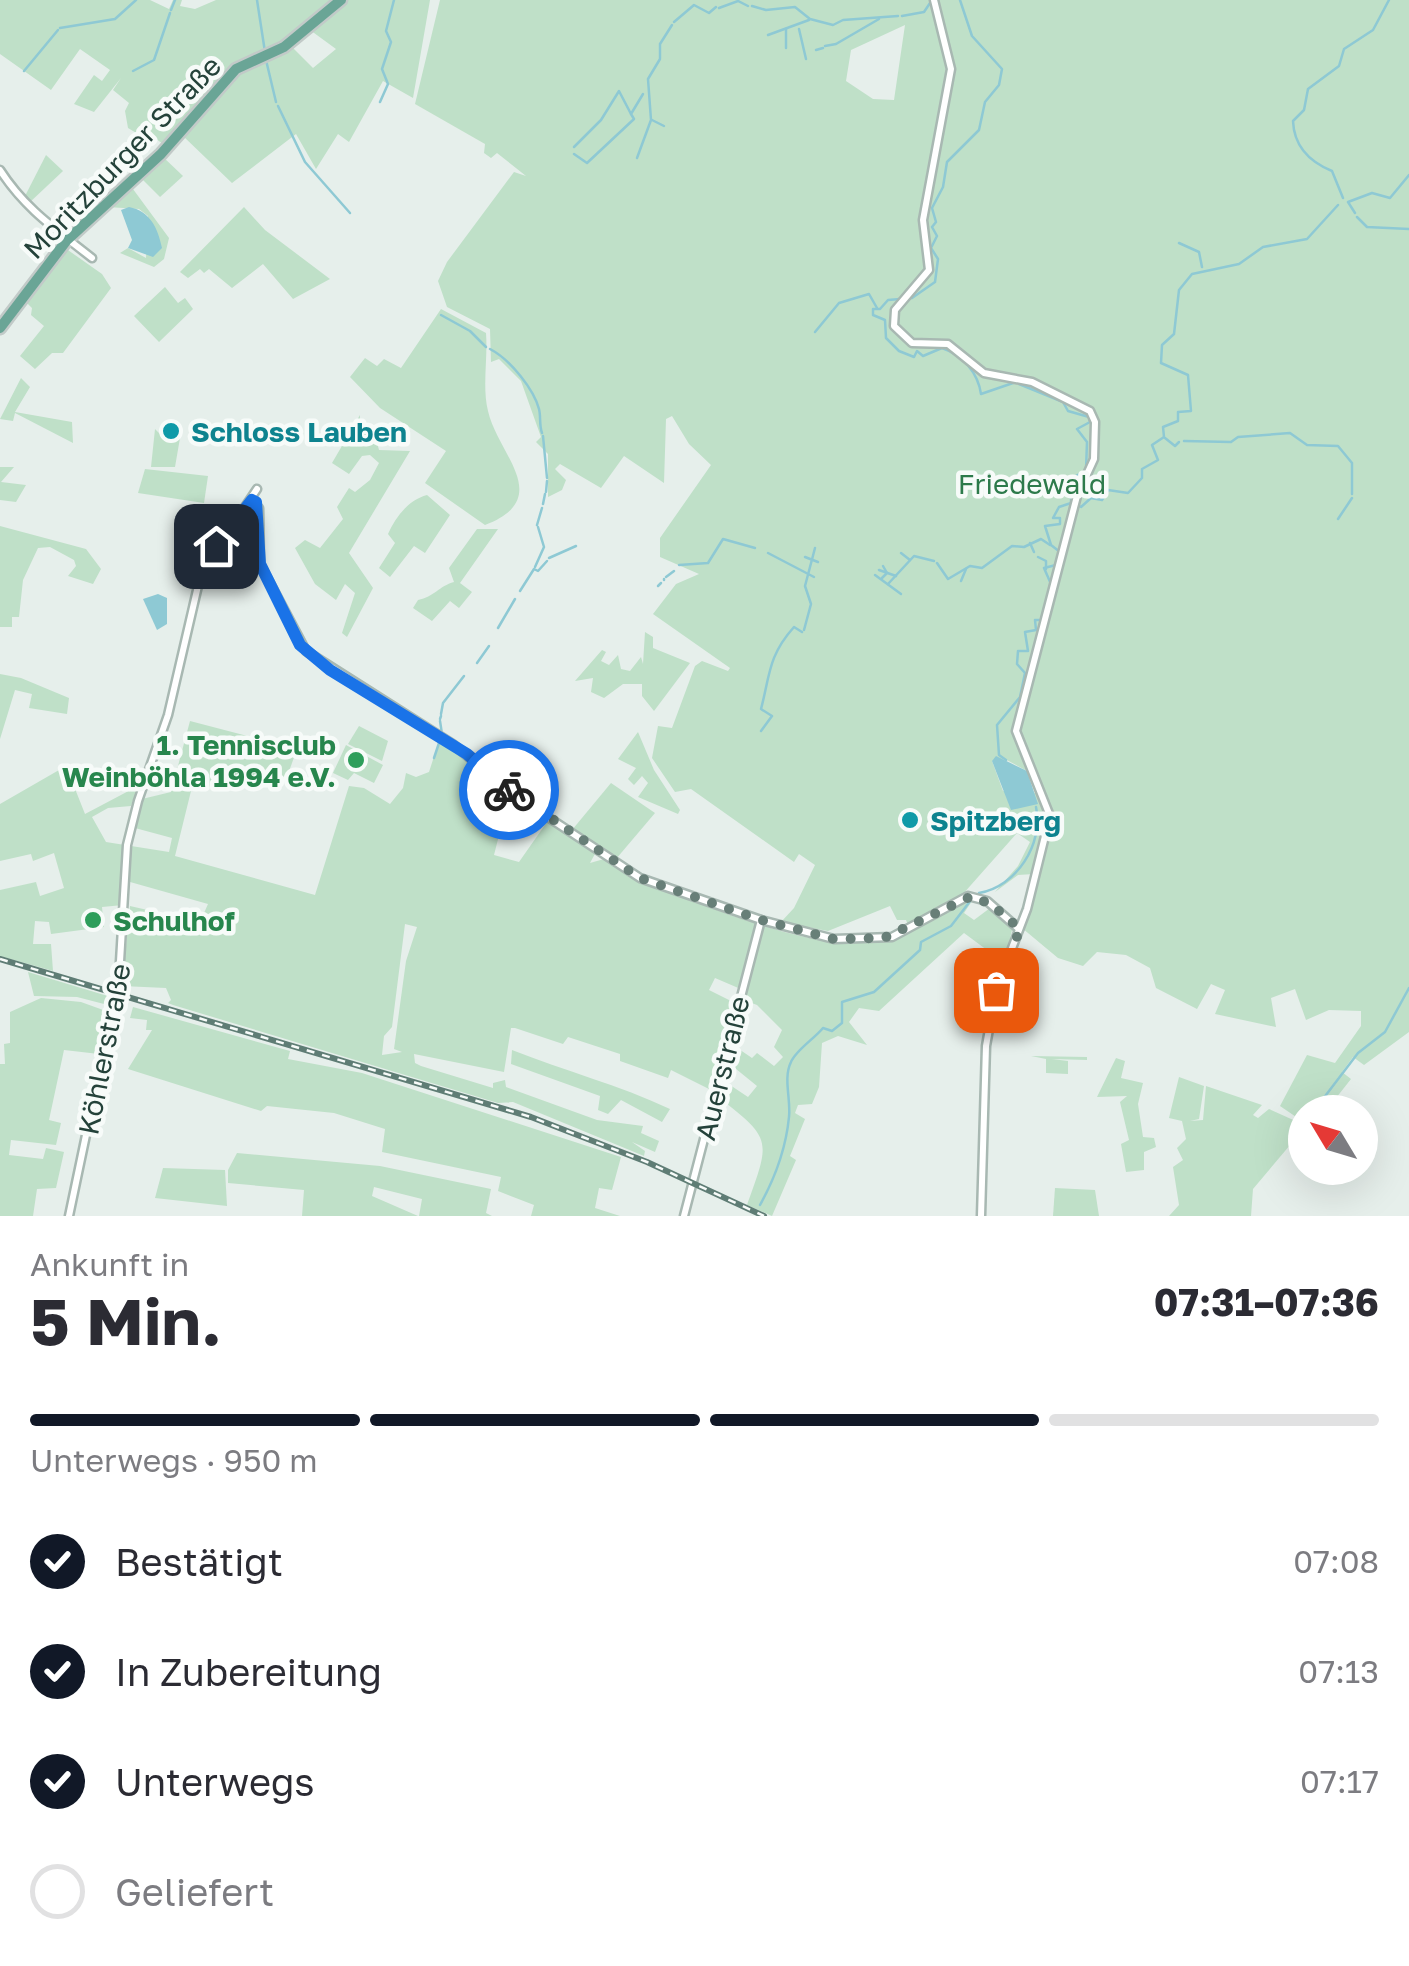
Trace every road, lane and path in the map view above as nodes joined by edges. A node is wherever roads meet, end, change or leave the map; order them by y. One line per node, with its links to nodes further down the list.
1 (340, 0): 4 (main road, Moritzburger Straße)
2 (934, 0): 10 (street)
3 (0, 170): 4 (street)
4 (67, 240): 5 (street); 6 (main road, Moritzburger Straße)
5 (92, 258)
6 (0, 328)
7 (257, 490): 8 (street, Köhlerstraße)
8 (252, 500): 9 (street); 11 (street, Köhlerstraße)
9 (761, 920): 10 (street); 12 (street, Auerstraße)
10 (1020, 929): 13 (street)
11 (69, 1216)
12 (684, 1216)
13 (981, 1216)

